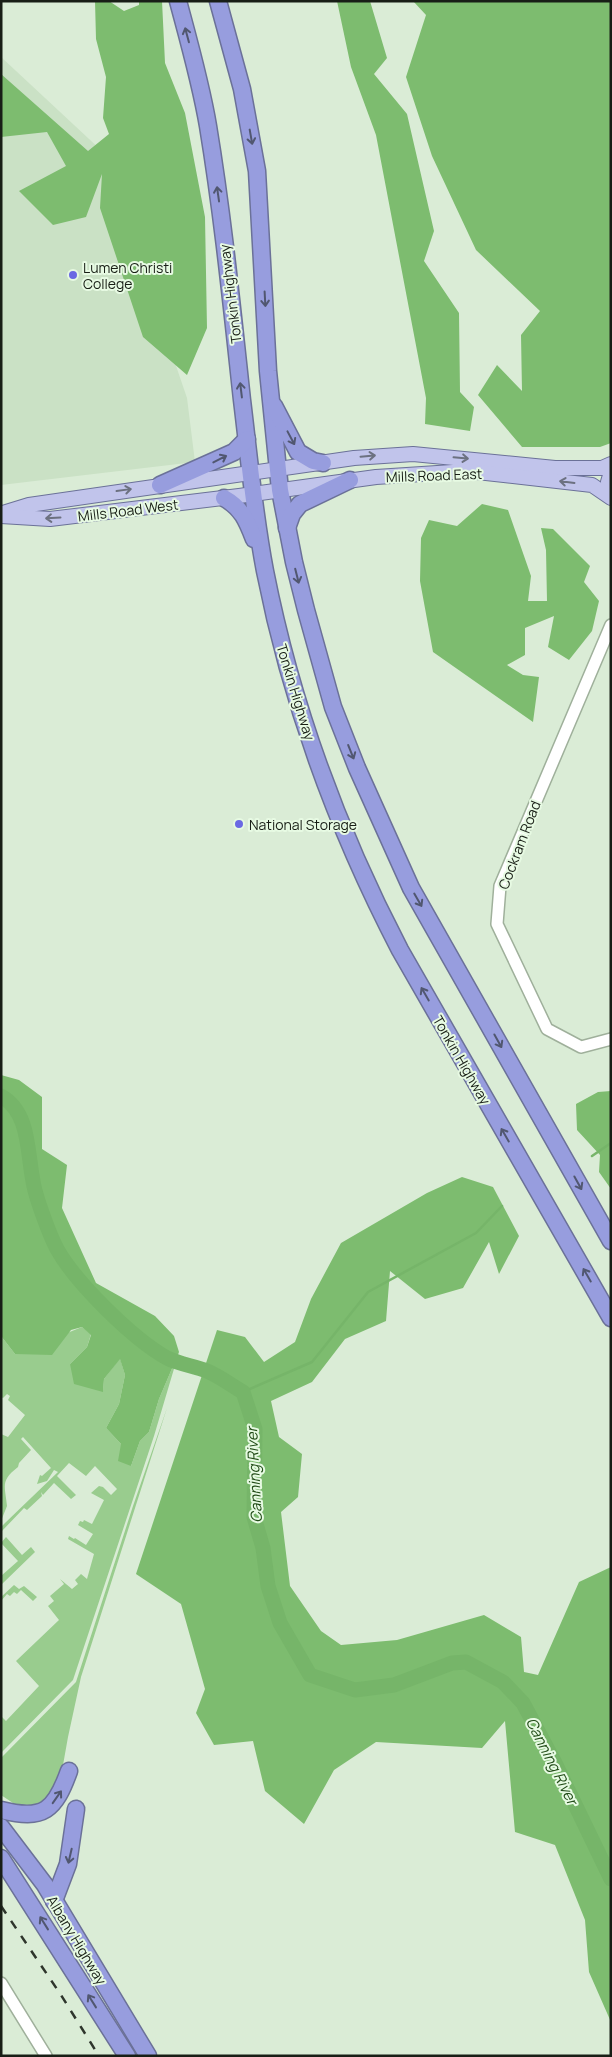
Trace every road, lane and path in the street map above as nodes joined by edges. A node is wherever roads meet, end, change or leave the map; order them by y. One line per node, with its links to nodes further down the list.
1 (178, 1): 4 (highway, Tonkin Highway, one-way to 1)
2 (218, 1): 3 (highway, one-way to 3)
3 (270, 399): 5 (highway, one-way to 5); 7 (highway)
4 (247, 439): 8 (highway, Tonkin Highway); 11 (highway, one-way to 4)
5 (324, 462): 6 (main road, Mills Road East, one-way to 6); 7 (main road, Mills Road East)
6 (611, 464)
7 (277, 469): 8 (main road, Mills Road East); 12 (highway)
8 (250, 472): 11 (main road, Mills Road West); 13 (highway, Tonkin Highway)
9 (611, 472): 14 (main road)
10 (350, 480): 12 (main road, Mills Road East); 16 (main road, Mills Road East, one-way to 10); 18 (highway)
11 (160, 485): 17 (main road, Mills Road West, one-way to 11)
12 (280, 490): 13 (main road, Mills Road East); 18 (highway)
13 (254, 494): 15 (main road, Mills Road West); 19 (highway, Tonkin Highway)
14 (611, 494)
15 (224, 498): 17 (main road, Mills Road West, one-way to 17); 19 (highway)
16 (611, 498)
17 (1, 515)
18 (287, 528): 22 (highway, one-way to 22)
19 (265, 569): 23 (highway, Tonkin Highway, one-way to 19)
20 (611, 625): 21 (street, Cockram Road)
21 (611, 1039)
22 (611, 1241)
23 (611, 1318)
24 (69, 1771): 26 (highway, one-way to 24)
25 (76, 1809): 29 (highway, one-way to 29)
26 (1, 1810)
27 (1, 1827): 29 (highway, Albany Highway)
28 (1, 1858): 32 (highway, Albany Highway, one-way to 28)
29 (54, 1901): 33 (highway, Albany Highway)
30 (1, 1983): 31 (street)
31 (46, 2056)
32 (127, 2056)
33 (148, 2056)

